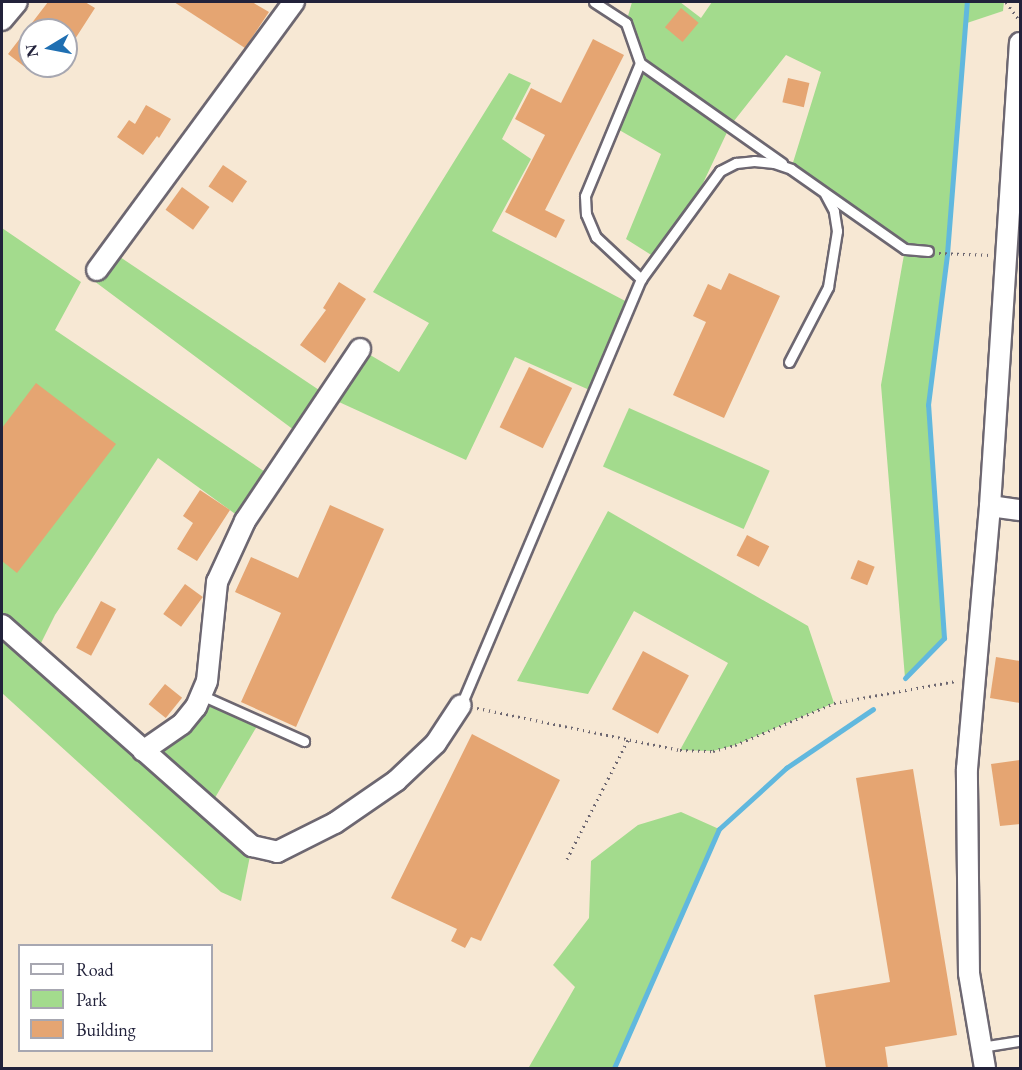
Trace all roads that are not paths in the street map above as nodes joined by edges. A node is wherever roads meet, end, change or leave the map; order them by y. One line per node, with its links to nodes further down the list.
1 (17, 2): 4 (street)
2 (294, 2): 10 (street)
3 (594, 2): 6 (lane)
4 (2, 20)
5 (1020, 43): 14 (street)
6 (640, 63): 7 (lane); 11 (lane)
7 (791, 169): 8 (lane); 11 (lane)
8 (824, 192): 9 (lane); 13 (lane)
9 (928, 251)
10 (97, 270)
11 (641, 279): 18 (lane)
12 (360, 349): 17 (street)
13 (789, 362)
14 (990, 506): 15 (street); 22 (street)
15 (1020, 510)
16 (2, 625): 20 (street)
17 (201, 695): 19 (lane); 20 (street)
18 (461, 705): 20 (street)
19 (304, 741)
20 (143, 751)
21 (1020, 1041): 22 (lane)
22 (981, 1047): 23 (street)
23 (985, 1068)

